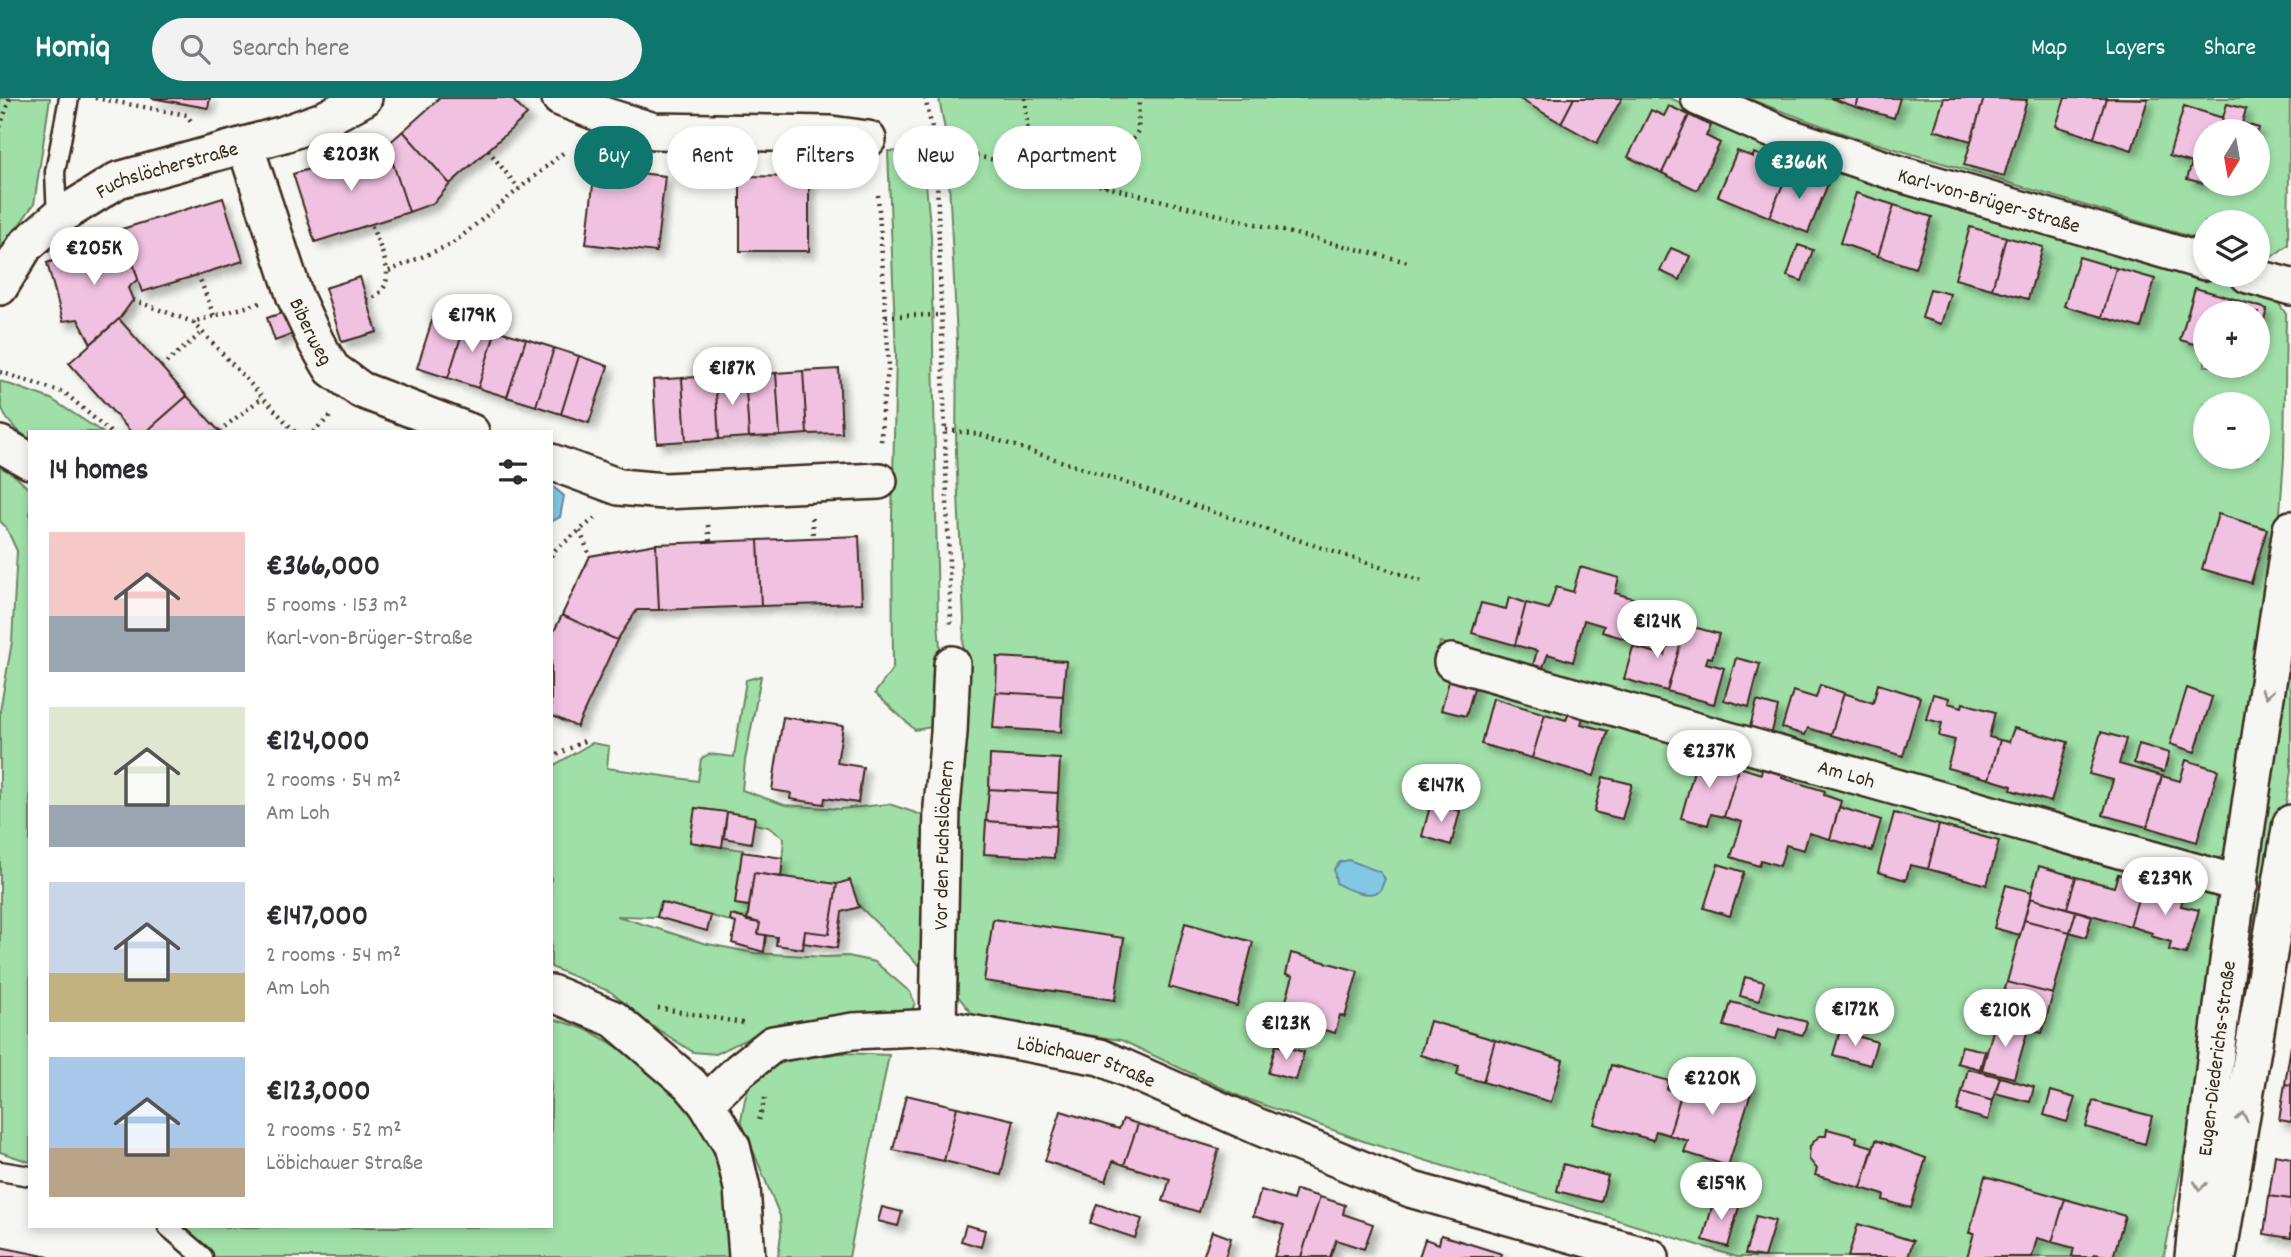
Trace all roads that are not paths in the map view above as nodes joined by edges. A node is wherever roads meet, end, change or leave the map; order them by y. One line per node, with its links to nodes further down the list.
1 (69, 98): 7 (lane)
2 (364, 98): 6 (street, Fuchslöcherstraße)
3 (560, 98): 5 (street)
4 (1699, 98): 8 (street, Karl-von-Brüger-Straße)
5 (772, 133)
6 (229, 149): 7 (street, Fuchslöcherstraße); 12 (street, Biberweg)
7 (57, 218): 10 (street, Fuchslöcherstraße)
8 (2193, 259)
9 (2270, 281): 11 (street)
10 (0, 287)
11 (2291, 287)
12 (466, 430)
13 (0, 444): 14 (street)
14 (28, 460)
15 (553, 463): 16 (street)
16 (879, 481)
17 (2291, 529): 21 (street, Eugen-Diederichs-Straße, one-way to 21)
18 (1452, 662): 21 (street, Am Loh)
19 (952, 664): 23 (street, Vor den Fuchslöchern)
20 (2291, 823): 32 (street, Eugen-Diederichs-Straße, one-way to 20)
21 (2240, 884): 31 (street, Eugen-Diederichs-Straße, one-way to 31)
22 (553, 994): 24 (street)
23 (938, 1027): 24 (street, Löbichauer Straße); 30 (street, Löbichauer Straße)
24 (706, 1103): 29 (street)
25 (0, 1171): 26 (lane)
26 (28, 1176)
27 (169, 1228): 28 (lane)
28 (203, 1257)
29 (747, 1257)
30 (1651, 1257)
31 (2193, 1257)
32 (2218, 1257)

